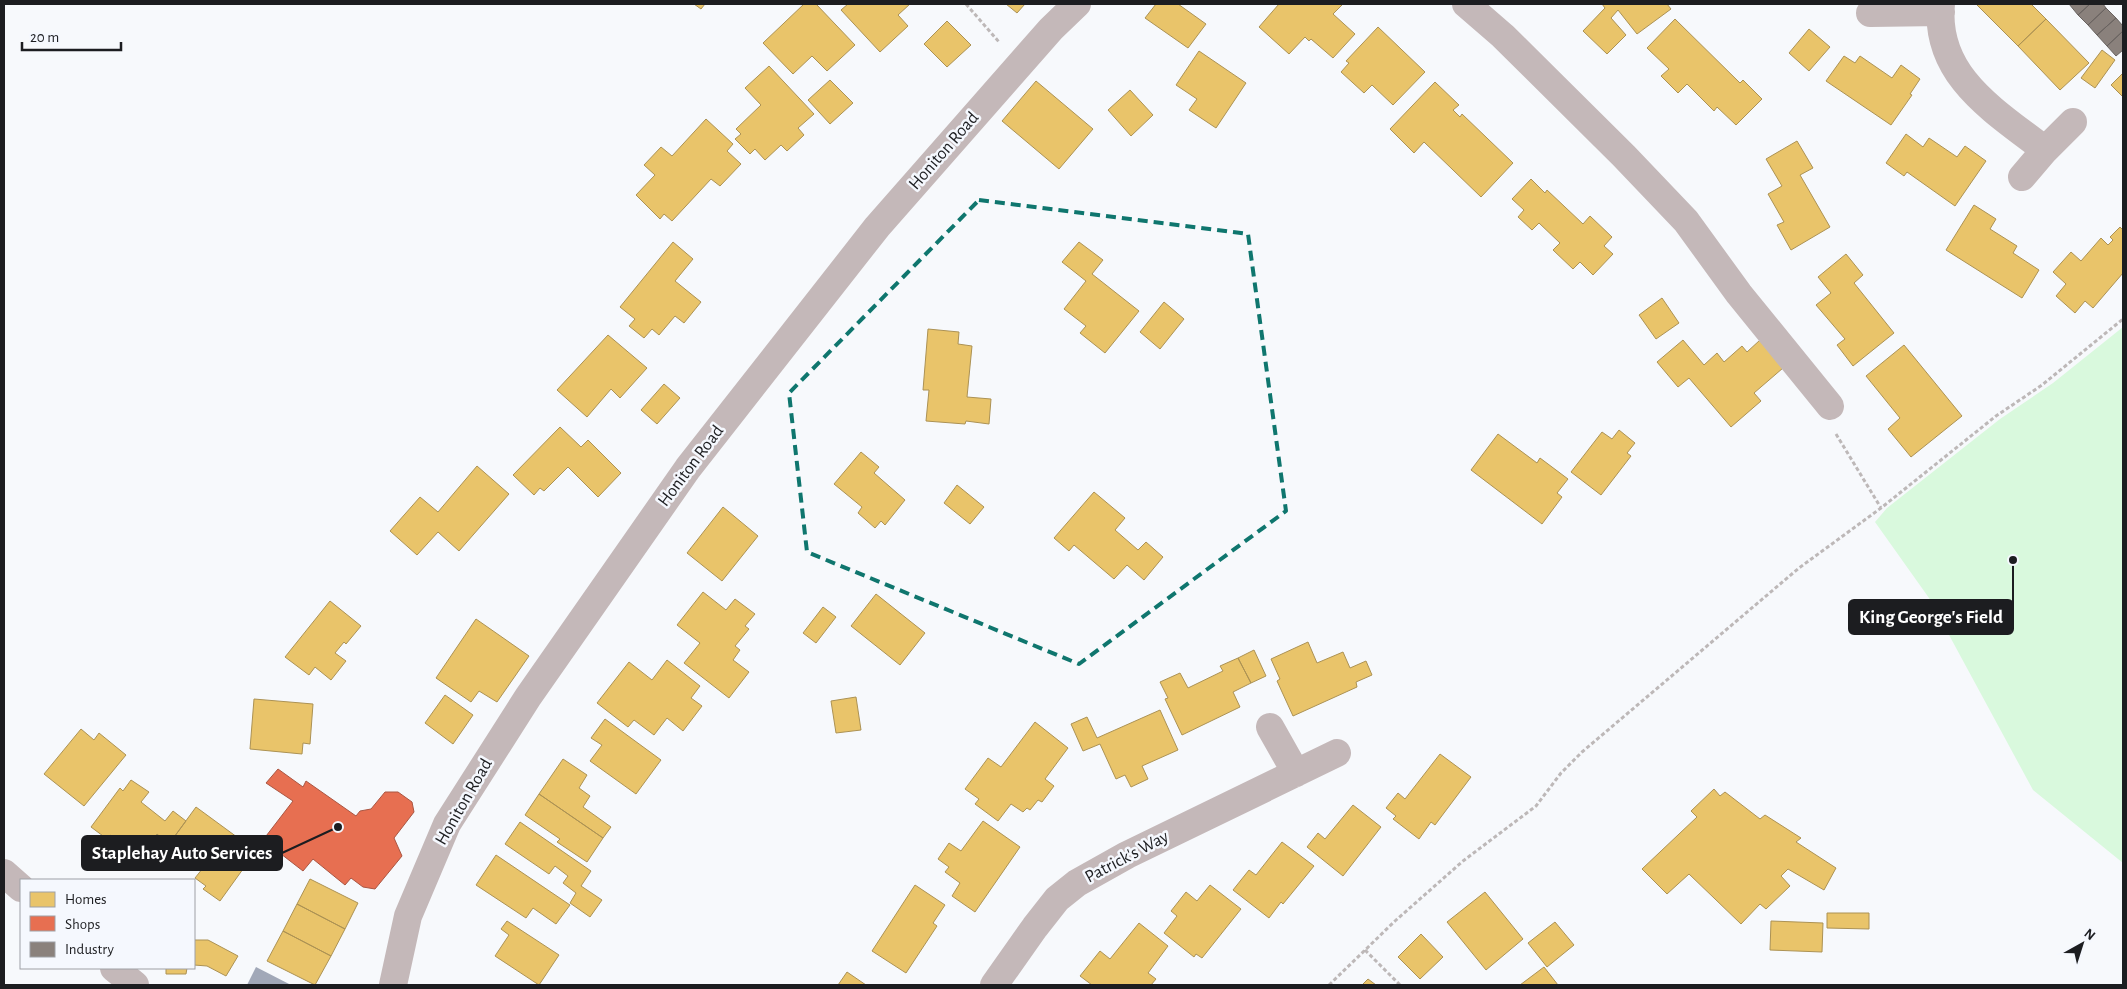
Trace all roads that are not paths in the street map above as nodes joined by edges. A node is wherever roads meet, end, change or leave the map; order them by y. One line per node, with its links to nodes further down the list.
1 (1077, 4): 14 (street, Honiton Road)
2 (1466, 4): 8 (street)
3 (1941, 8): 4 (street); 6 (street)
4 (1870, 13)
5 (2073, 122): 6 (street)
6 (2045, 150): 7 (street)
7 (2022, 176)
8 (1830, 406)
9 (1270, 727): 11 (street)
10 (1337, 753): 11 (street, Patrick's Way)
11 (1296, 773): 15 (street, Patrick's Way)
12 (4, 873): 13 (street)
13 (20, 887)
14 (393, 985)
15 (994, 985)

